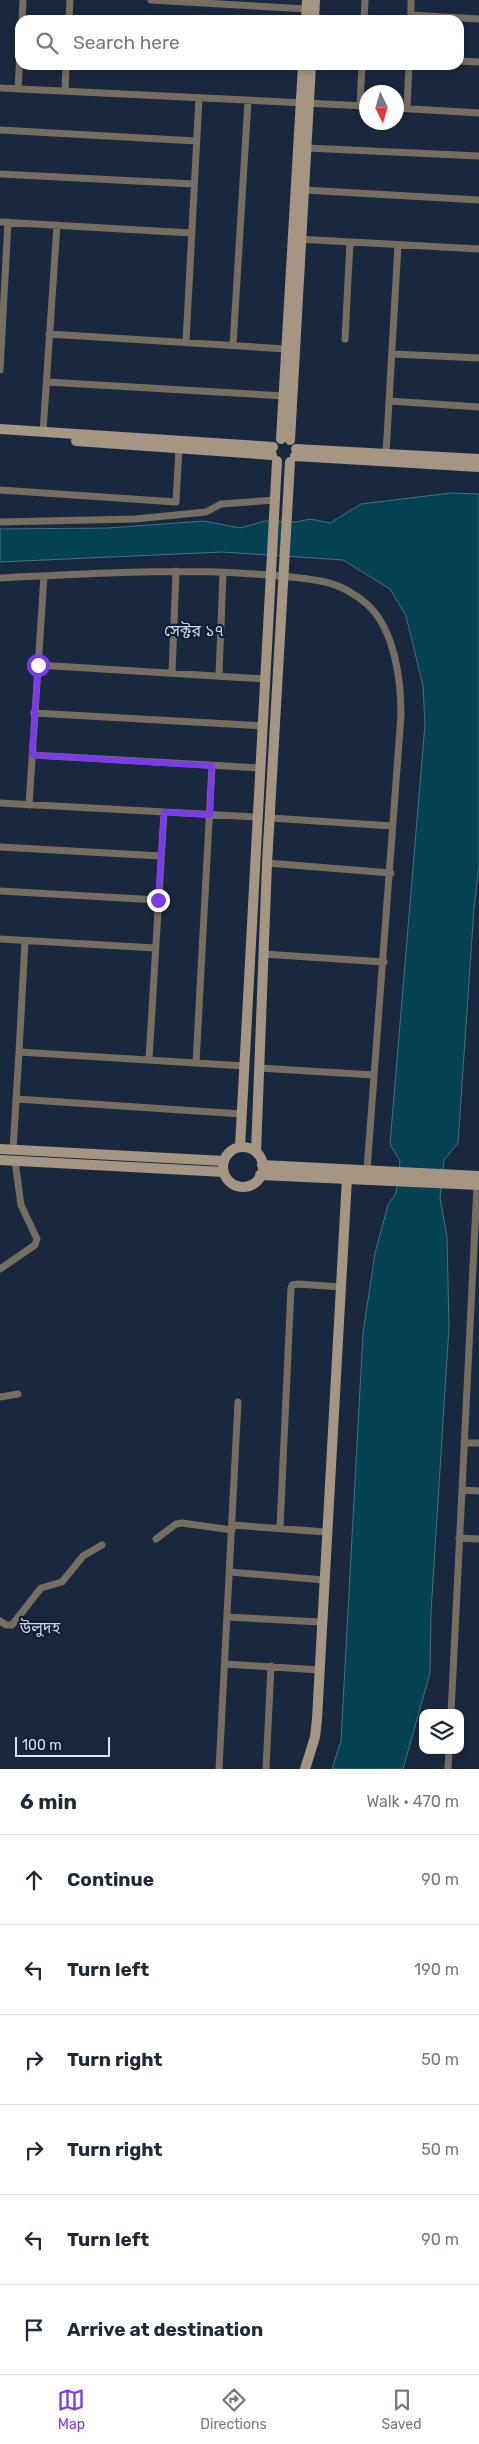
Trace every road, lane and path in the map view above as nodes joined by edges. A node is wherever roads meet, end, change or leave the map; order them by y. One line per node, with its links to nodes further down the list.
1 (23, 0): 8 (street)
2 (70, 0): 9 (street)
3 (152, 0): 7 (street)
4 (315, 0): 10 (street)
5 (365, 0): 11 (street)
6 (411, 0): 12 (street)
7 (307, 4)
8 (22, 15)
9 (69, 15)
10 (314, 15)
11 (364, 15)
12 (411, 15)
13 (464, 19): 14 (street)
14 (479, 19)
15 (464, 61): 16 (street)
16 (479, 62)
17 (19, 70): 25 (street)
18 (66, 70): 26 (street)
19 (303, 70): 29 (street)
20 (310, 70): 29 (street)
21 (362, 70): 23 (street)
22 (409, 70): 32 (street)
23 (362, 85)
24 (0, 88): 25 (street)
25 (18, 89): 26 (street)
26 (65, 91): 27 (street)
27 (199, 98): 28 (street); 35 (street)
28 (248, 101): 29 (street); 53 (street)
29 (305, 104): 30 (street); 36 (street); 46 (street)
30 (359, 106)
31 (404, 108): 32 (street)
32 (408, 108): 33 (street)
33 (479, 112)
34 (0, 130): 35 (street)
35 (196, 141): 39 (street)
36 (307, 148): 37 (street); 40 (street)
37 (479, 156)
38 (0, 174): 39 (street)
39 (194, 184): 45 (street)
40 (304, 190): 41 (street); 46 (street)
41 (479, 200)
42 (0, 222): 43 (street)
43 (8, 222): 44 (street); 57 (street)
44 (57, 225): 45 (street); 50 (street)
45 (191, 233): 52 (street)
46 (298, 239): 47 (street); 54 (street); 65 (street)
47 (350, 242): 48 (street); 51 (street)
48 (398, 245): 49 (street); 55 (street)
49 (479, 249)
50 (49, 334): 52 (street); 58 (street)
51 (344, 339)
52 (186, 342): 53 (street)
53 (233, 345): 54 (street)
54 (286, 349): 59 (street)
55 (392, 354): 56 (street); 60 (street)
56 (479, 358)
57 (0, 370)
58 (47, 382): 59 (street); 63 (street)
59 (284, 396): 65 (street)
60 (389, 401): 61 (street); 68 (street)
61 (479, 406)
62 (0, 429): 63 (street)
63 (43, 432): 67 (street)
64 (0, 436): 66 (street)
65 (286, 440): 67 (street); 69 (street)
66 (179, 448): 67 (street); 72 (street)
67 (274, 454): 69 (street); 73 (street)
68 (386, 454): 69 (street); 70 (street)
69 (294, 456): 71 (street); 78 (street)
70 (479, 459)
71 (479, 467)
72 (0, 490)
73 (275, 500): 74 (street); 77 (street)
74 (0, 522)
75 (176, 571): 76 (street); 79 (street); 82 (street)
76 (224, 572): 77 (street); 83 (street)
77 (271, 574): 78 (street); 84 (street)
78 (283, 574): 95 (street); 96 (street)
79 (44, 576): 80 (street); 81 (street)
80 (0, 578)
81 (38, 665): 82 (street); 85 (street)
82 (172, 672): 83 (street)
83 (219, 675): 84 (street)
84 (266, 679): 86 (street)
85 (34, 713): 86 (street); 87 (street)
86 (263, 726): 89 (street)
87 (32, 755): 88 (street); 91 (street)
88 (212, 766): 89 (street); 93 (street)
89 (261, 768): 94 (street)
90 (0, 804): 91 (street)
91 (29, 805): 92 (street)
92 (164, 812): 93 (street); 98 (street)
93 (210, 815): 94 (street); 110 (street)
94 (258, 817): 111 (street)
95 (270, 818): 96 (street); 99 (street)
96 (392, 826): 100 (street)
97 (0, 848): 98 (street)
98 (161, 856): 102 (street)
99 (267, 863): 100 (street); 106 (street)
100 (391, 873): 107 (street)
101 (0, 891): 102 (street)
102 (158, 900): 105 (street)
103 (0, 939): 104 (street)
104 (25, 941): 105 (street); 108 (street)
105 (155, 948): 109 (street)
106 (263, 954): 107 (street); 112 (street)
107 (384, 962): 113 (street)
108 (19, 1052): 109 (street); 114 (street)
109 (149, 1059): 110 (street)
110 (196, 1062): 111 (street)
111 (244, 1066): 115 (street)
112 (259, 1068): 113 (street); 119 (street)
113 (374, 1075): 125 (street)
114 (16, 1099): 115 (street); 118 (street)
115 (242, 1114): 116 (street)
116 (240, 1147): 119 (street); 122 (street)
117 (0, 1149): 118 (street)
118 (13, 1150): 122 (street)
119 (256, 1152): 123 (street)
120 (0, 1160): 121 (street)
121 (15, 1161): 124 (street); 129 (street)
122 (224, 1161): 124 (street)
123 (261, 1170): 124 (street); 125 (street); 126 (street)
124 (224, 1172)
125 (373, 1174): 126 (street); 127 (street)
126 (347, 1178): 131 (street)
127 (478, 1182): 128 (street)
128 (476, 1234): 130 (street)
129 (0, 1268)
130 (475, 1282): 135 (street)
131 (340, 1288): 140 (street); 141 (street)
132 (18, 1394): 133 (street)
133 (0, 1397)
134 (238, 1402): 139 (street)
135 (464, 1443): 136 (street); 137 (street)
136 (479, 1444)
137 (462, 1490): 138 (street); 142 (street)
138 (479, 1491)
139 (232, 1527): 140 (street); 143 (street); 146 (street)
140 (280, 1528): 141 (street)
141 (326, 1532): 147 (street)
142 (459, 1538): 144 (street); 154 (street)
143 (156, 1539)
144 (479, 1540)
145 (102, 1545): 149 (street)
146 (230, 1572): 147 (street); 148 (street)
147 (324, 1580): 150 (street)
148 (227, 1617): 150 (street); 151 (street)
149 (1, 1622)
150 (321, 1622): 153 (street)
151 (225, 1664): 152 (street); 156 (street)
152 (271, 1666): 153 (street); 157 (street)
153 (319, 1670): 158 (street)
154 (451, 1709)
155 (449, 1754): 159 (street)
156 (219, 1769)
157 (266, 1769)
158 (304, 1769)
159 (448, 1769)

